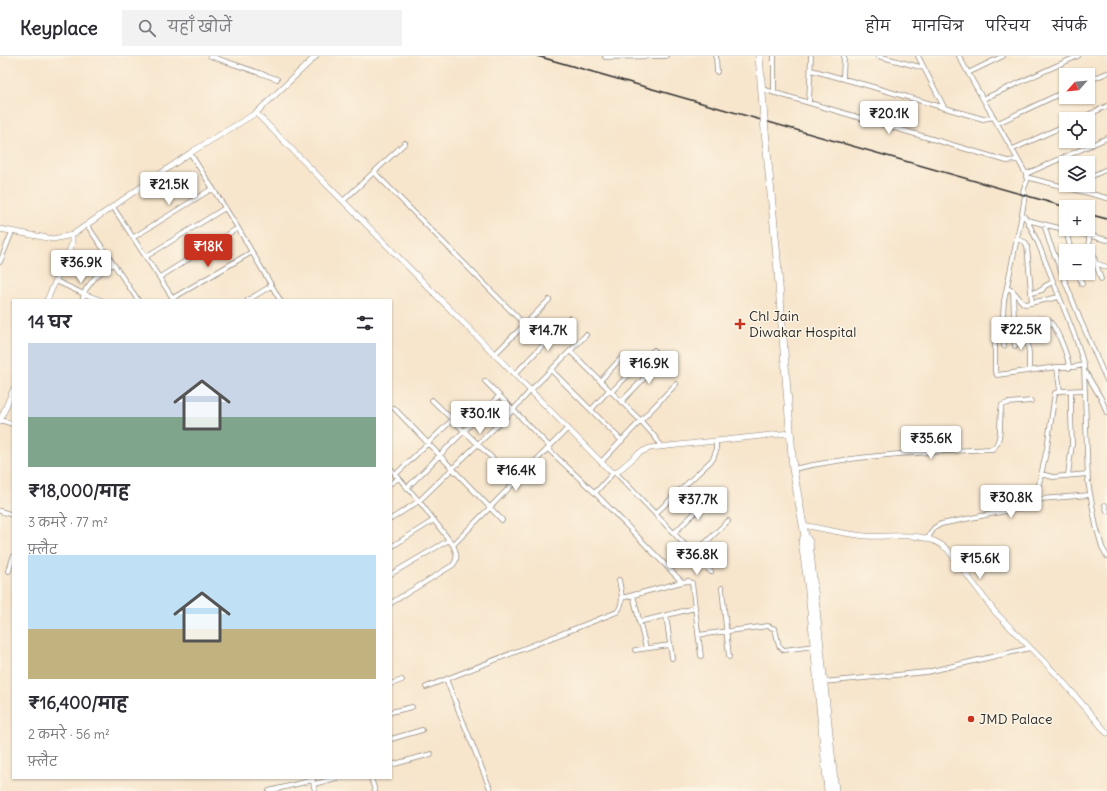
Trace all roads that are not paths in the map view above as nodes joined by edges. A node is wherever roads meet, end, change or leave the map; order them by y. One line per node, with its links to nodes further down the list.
1 (210, 56): 23 (street)
2 (316, 56): 32 (street)
3 (654, 56): 4 (street); 15 (street)
4 (666, 56)
5 (716, 56): 18 (street)
6 (759, 56): 24 (main road)
7 (774, 56): 25 (street)
8 (811, 56): 17 (street)
9 (844, 56): 21 (street)
10 (878, 56): 16 (street)
11 (918, 56): 16 (street)
12 (959, 56): 20 (street)
13 (1003, 56): 20 (street)
14 (1078, 56): 27 (street)
15 (605, 57)
16 (924, 68): 30 (street)
17 (811, 70): 21 (street); 28 (street)
18 (717, 72)
19 (1107, 72): 22 (street)
20 (968, 73): 27 (street)
21 (842, 78): 30 (street)
22 (1095, 78)
23 (277, 79)
24 (762, 89): 25 (street); 138 (main road, bridge)
25 (774, 93): 28 (street)
26 (1059, 94): 34 (street)
27 (983, 99): 33 (street)
28 (809, 102): 40 (street)
29 (1107, 106): 31 (street)
30 (944, 107): 33 (street)
31 (1094, 112)
32 (256, 113): 39 (street); 49 (street)
33 (994, 117): 34 (street)
34 (998, 122): 38 (street)
35 (1059, 128): 38 (street)
36 (1107, 138): 43 (street)
37 (405, 143): 42 (street)
38 (1012, 149): 40 (street)
39 (190, 153): 46 (street); 50 (street)
40 (1018, 160): 43 (street)
41 (1107, 169): 44 (street)
42 (374, 172): 49 (street); 94 (street)
43 (1026, 175): 45 (street); 52 (street)
44 (1095, 175)
45 (1059, 183)
46 (213, 188): 51 (street); 62 (street)
47 (1090, 192): 48 (street)
48 (1107, 198)
49 (343, 201): 102 (street)
50 (113, 207): 55 (street); 62 (street)
51 (225, 208): 56 (street); 66 (street)
52 (1022, 214): 53 (street); 63 (street)
53 (1027, 220): 54 (street); 75 (street)
54 (1044, 224): 57 (street); 114 (street)
55 (87, 225): 60 (street); 68 (street)
56 (238, 228): 65 (street); 71 (street)
57 (1059, 228)
58 (0, 229): 59 (street)
59 (12, 232): 60 (street); 67 (street)
60 (72, 235): 74 (street)
61 (1093, 236): 64 (street)
62 (134, 237): 66 (street)
63 (1016, 239): 78 (street); 81 (street)
64 (1107, 240)
65 (252, 252): 77 (street); 87 (street)
66 (147, 256): 71 (street)
67 (0, 262)
68 (113, 264): 80 (street); 86 (street)
69 (1095, 264): 70 (street); 72 (street)
70 (1107, 267)
71 (160, 277): 87 (street)
72 (1101, 279)
73 (1081, 280): 76 (street)
74 (56, 281): 80 (street); 83 (street)
75 (1053, 282): 81 (street); 82 (street)
76 (1082, 284)
77 (271, 286): 88 (street); 89 (street)
78 (1007, 288): 79 (street); 98 (street)
79 (1013, 291): 91 (street); 99 (street)
80 (84, 294): 84 (street); 85 (street)
81 (1031, 294): 91 (street)
82 (1059, 297): 91 (street); 105 (street)
83 (47, 299)
84 (82, 299)
85 (98, 299)
86 (137, 299)
87 (174, 299)
88 (250, 299)
89 (279, 299)
90 (549, 300): 94 (street)
91 (1032, 303)
92 (569, 318): 111 (street)
93 (1038, 319): 107 (street)
94 (524, 324): 102 (street)
95 (1026, 330): 109 (street)
96 (586, 335): 101 (street)
97 (995, 344): 109 (street)
98 (1004, 346)
99 (1015, 346)
100 (654, 350): 118 (street)
101 (570, 351): 108 (street); 113 (street)
102 (495, 354): 111 (street)
103 (623, 356): 113 (street)
104 (666, 356): 127 (street)
105 (1084, 365): 107 (street); 110 (street)
106 (1057, 367): 107 (street); 109 (street); 119 (street)
107 (1069, 368)
108 (551, 370): 116 (street); 130 (street)
109 (1029, 371)
110 (1086, 372): 117 (street); 125 (street)
111 (515, 374): 116 (street)
112 (484, 381): 122 (street)
113 (600, 381): 118 (street)
114 (1107, 381)
115 (676, 384): 134 (street)
116 (531, 390): 129 (street); 136 (street)
117 (1084, 390): 120 (street); 152 (street)
118 (610, 391): 127 (street); 130 (street)
119 (1058, 391): 120 (street); 151 (street)
120 (1071, 391): 153 (street)
121 (12, 392): 132 (street)
122 (499, 396): 129 (street); 137 (street)
123 (1107, 399): 125 (street)
124 (432, 400): 133 (street)
125 (1102, 400): 131 (street)
126 (1031, 401): 148 (street)
127 (621, 402): 134 (street)
128 (394, 408): 141 (street)
129 (513, 410): 142 (street); 144 (street)
130 (591, 410): 139 (street)
131 (1107, 413)
132 (0, 420): 135 (street)
133 (452, 420): 137 (street); 141 (street)
134 (641, 421): 139 (street); 143 (street)
135 (12, 424)
136 (568, 428): 144 (street); 146 (street)
137 (464, 431): 142 (street); 145 (street)
138 (790, 433): 140 (street); 148 (main road)
139 (622, 441): 146 (street)
140 (716, 441): 143 (street); 167 (street)
141 (428, 443): 145 (street); 154 (street)
142 (478, 444): 147 (street); 155 (street)
143 (661, 447): 150 (street)
144 (549, 448): 155 (street); 158 (street)
145 (441, 456): 147 (street); 157 (street)
146 (601, 462): 150 (street)
147 (454, 469): 162 (street); 164 (street)
148 (793, 469): 173 (main road)
149 (392, 470): 154 (street)
150 (614, 473): 158 (street); 167 (street)
151 (1041, 474): 153 (street); 161 (street)
152 (1088, 474): 153 (street); 159 (street)
153 (1068, 475)
154 (397, 476): 156 (street); 157 (street)
155 (516, 481): 164 (street)
156 (392, 482)
157 (408, 488): 162 (street)
158 (595, 494): 187 (street)
159 (1090, 495): 161 (street); 181 (street)
160 (711, 497): 174 (street)
161 (1037, 497): 176 (street)
162 (419, 501): 169 (street); 170 (street)
163 (1105, 504): 166 (street)
164 (490, 507): 171 (street); 178 (street)
165 (0, 511): 168 (street)
166 (1107, 511)
167 (655, 514): 174 (street)
168 (12, 516)
169 (392, 518)
170 (434, 520): 177 (street); 179 (street)
171 (502, 520)
172 (728, 521): 180 (street)
173 (803, 525): 175 (main road); 176 (street)
174 (674, 533): 180 (street)
175 (805, 536): 198 (main road); 207 (main road)
176 (928, 538): 200 (street)
177 (449, 540): 178 (street); 185 (street)
178 (453, 545): 191 (street)
179 (392, 546)
180 (694, 554): 184 (street)
181 (1107, 556)
182 (12, 560): 183 (street)
183 (9, 571)
184 (710, 572)
185 (392, 573)
186 (618, 580): 190 (street)
187 (682, 582): 189 (street); 192 (street)
188 (722, 588): 195 (street)
189 (633, 595): 190 (street); 194 (street)
190 (622, 598): 205 (street)
191 (392, 602)
192 (695, 608): 193 (street); 196 (street)
193 (666, 615): 194 (street); 197 (street)
194 (639, 622): 199 (street)
195 (727, 631): 196 (street); 198 (street); 203 (street)
196 (698, 635): 202 (street)
197 (670, 645): 199 (street); 204 (street)
198 (814, 646): 224 (main road)
199 (646, 648): 201 (street)
200 (1030, 648): 207 (street); 213 (street)
201 (635, 650)
202 (701, 656)
203 (729, 657)
204 (672, 658)
205 (446, 679): 209 (street); 223 (street)
206 (402, 680): 208 (street)
207 (823, 682): 225 (main road)
208 (392, 684)
209 (426, 687)
210 (412, 707): 211 (street)
211 (392, 712)
212 (422, 730): 214 (street)
213 (1107, 733)
214 (392, 739)
215 (431, 754): 216 (street)
216 (392, 765)
217 (329, 779): 219 (street)
218 (371, 779): 222 (street)
219 (313, 781): 220 (street); 221 (street)
220 (269, 791)
221 (315, 791)
222 (375, 791)
223 (491, 791)
224 (828, 791)
225 (835, 791)

